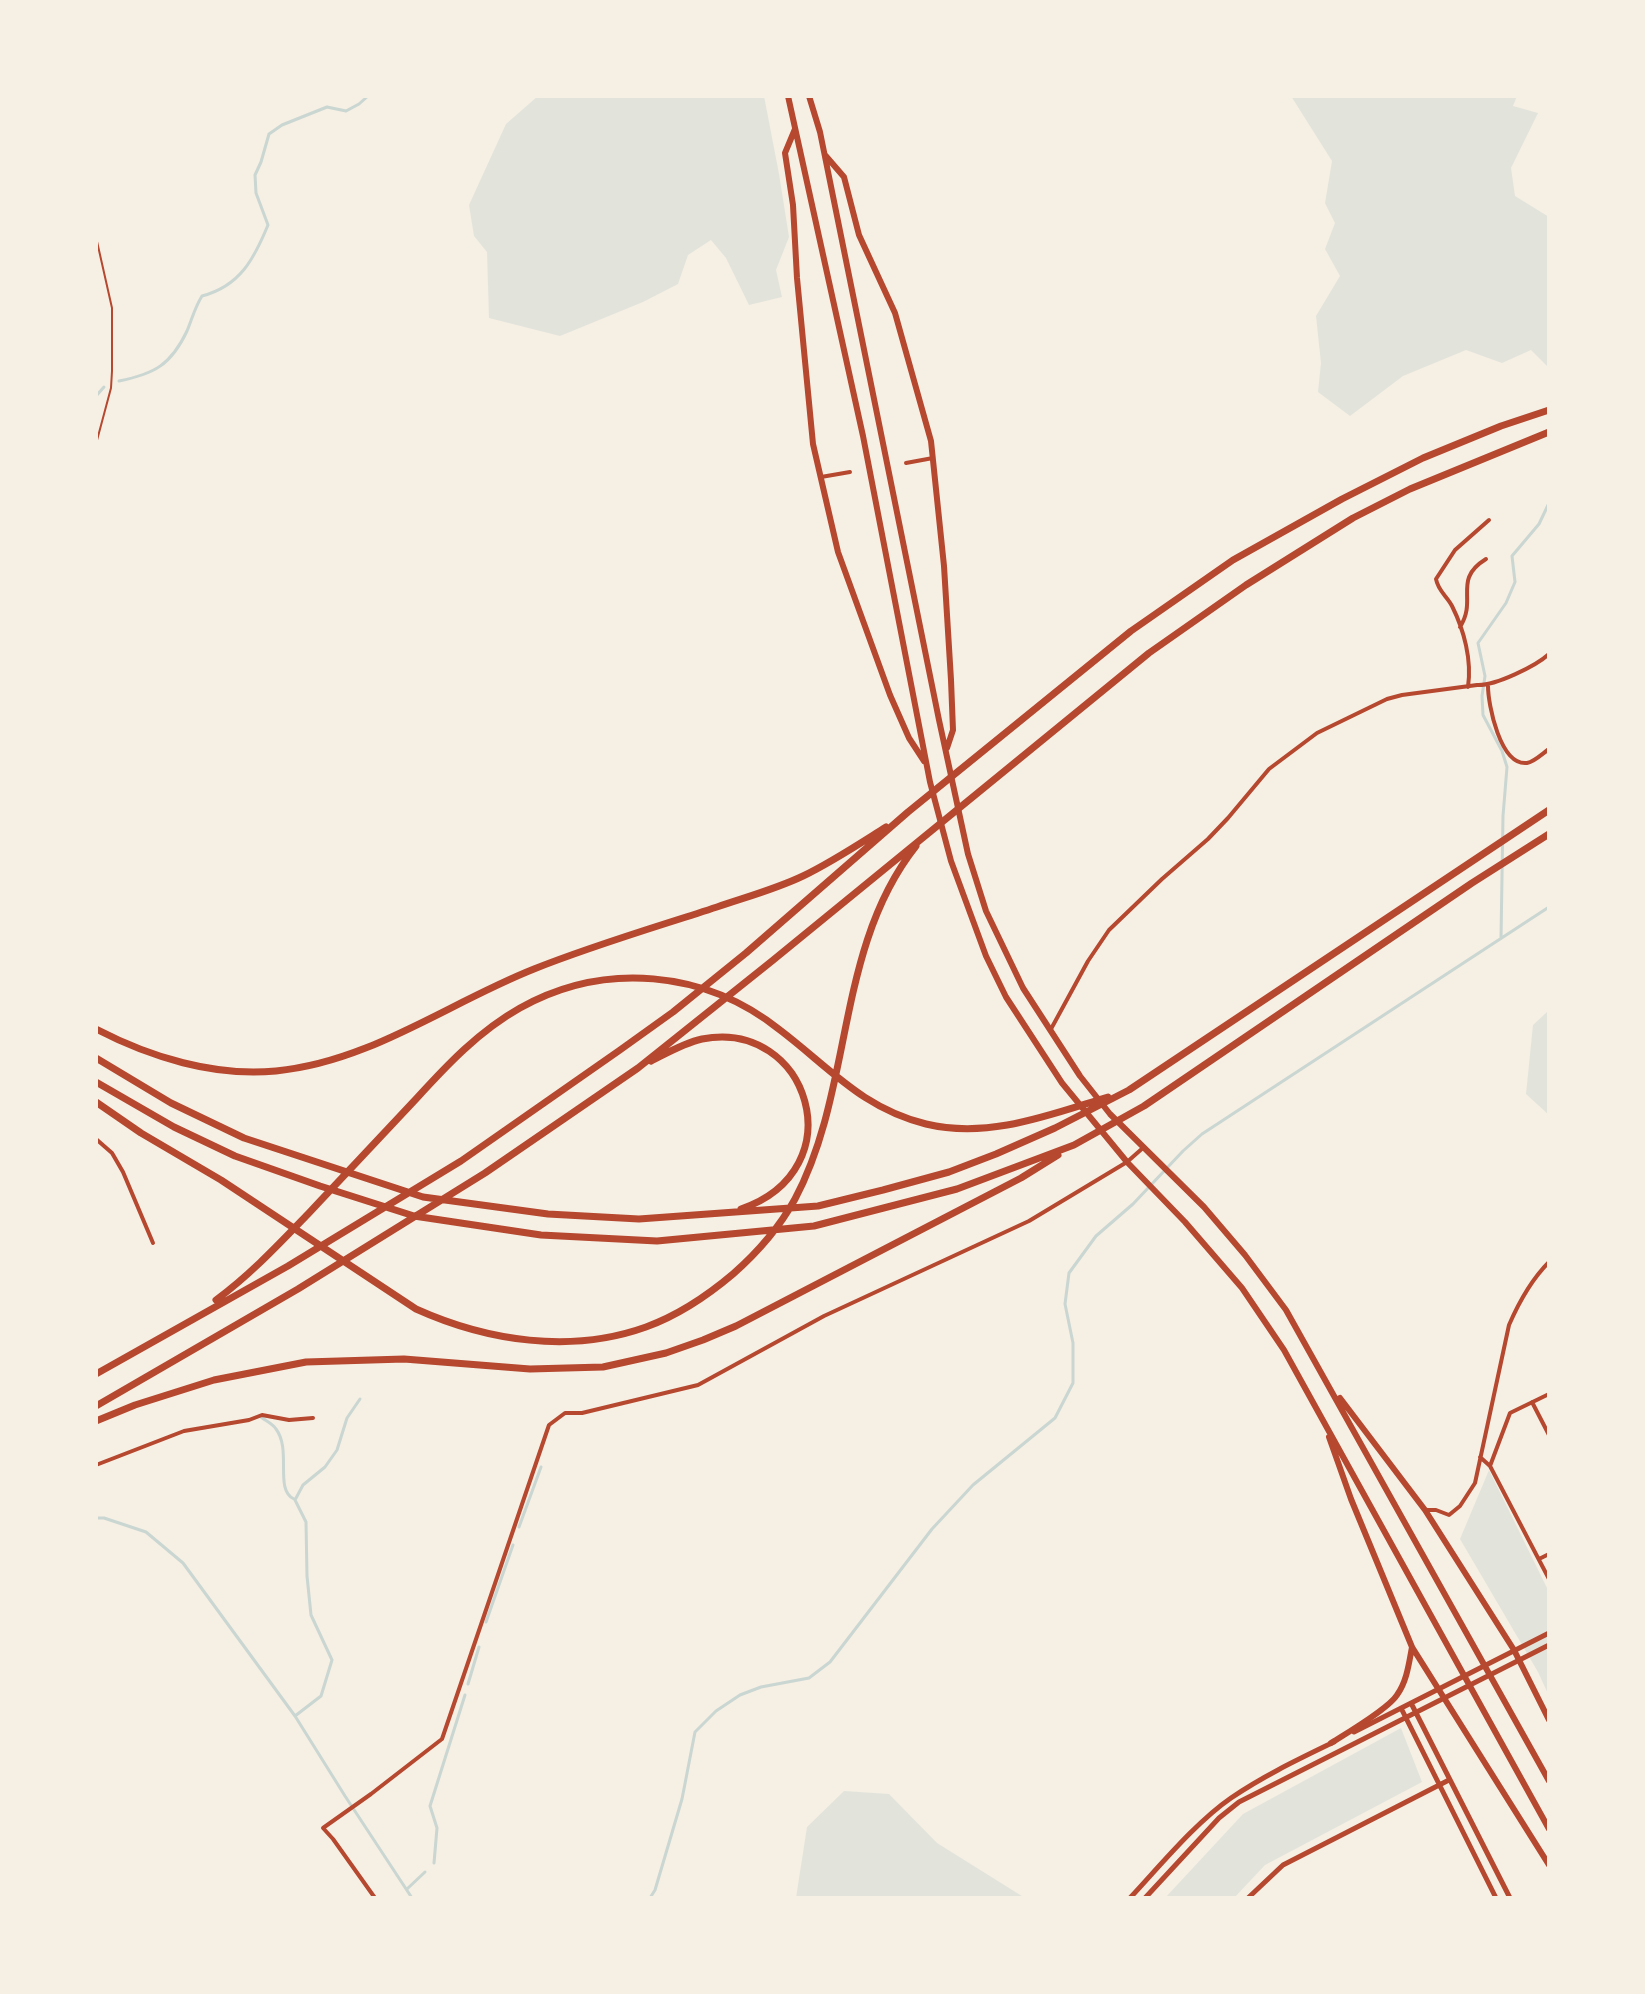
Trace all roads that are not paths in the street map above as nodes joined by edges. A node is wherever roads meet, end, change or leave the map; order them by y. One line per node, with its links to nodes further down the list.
1 (788, 96): 3 (main road)
2 (809, 96): 4 (main road)
3 (795, 129): 12 (main road); 21 (main road)
4 (824, 154): 9 (main road); 20 (main road)
5 (96, 237): 8 (lane)
6 (1549, 410): 23 (highway)
7 (1549, 432): 25 (highway)
8 (96, 444)
9 (933, 458): 10 (street); 20 (main road)
10 (906, 463)
11 (850, 472): 12 (street)
12 (821, 477): 21 (main road)
13 (1489, 520): 15 (street)
14 (1486, 559): 15 (street)
15 (1460, 627): 18 (street)
16 (1549, 654): 17 (street)
17 (1488, 686): 18 (street); 19 (street)
18 (1468, 687): 27 (street)
19 (1549, 749)
20 (946, 751): 27 (main road)
21 (927, 764): 36 (main road)
22 (1549, 810): 31 (highway)
23 (908, 812): 26 (highway); 40 (highway)
24 (1549, 834): 34 (highway)
25 (926, 835): 29 (highway); 32 (highway)
26 (96, 1029)
27 (1050, 1031): 35 (main road)
28 (96, 1058): 37 (highway)
29 (638, 1068): 37 (highway); 45 (highway)
30 (96, 1082): 34 (highway)
31 (1129, 1090): 37 (highway); 40 (highway)
32 (96, 1102)
33 (96, 1139): 38 (street)
34 (1074, 1145): 48 (highway)
35 (1144, 1147): 36 (street); 42 (main road)
36 (1127, 1162): 47 (main road); 75 (street)
37 (731, 1212)
38 (153, 1243)
39 (1549, 1262): 50 (street)
40 (192, 1319): 41 (highway)
41 (96, 1374)
42 (1325, 1377): 53 (main road); 71 (main road)
43 (1549, 1394): 44 (street)
44 (1532, 1402): 49 (street); 52 (street)
45 (96, 1406)
46 (313, 1418): 51 (street)
47 (1322, 1419): 59 (main road); 73 (main road)
48 (96, 1421)
49 (1549, 1435)
50 (1480, 1457): 52 (street); 53 (street)
51 (96, 1465)
52 (1490, 1466): 55 (street)
53 (1425, 1510): 60 (main road)
54 (1549, 1554): 55 (street)
55 (1539, 1559): 56 (street)
56 (1549, 1579)
57 (1549, 1633): 60 (street)
58 (1549, 1645): 61 (street)
59 (1412, 1647): 62 (main road); 69 (main road)
60 (1514, 1650): 61 (main road); 62 (street)
61 (1519, 1660): 63 (street); 68 (main road)
62 (1437, 1689): 63 (main road); 64 (street)
63 (1445, 1699): 66 (street); 74 (main road)
64 (1411, 1703): 65 (street); 66 (street)
65 (1401, 1708): 67 (street); 69 (street)
66 (1416, 1713): 67 (street); 70 (street)
67 (1406, 1718): 72 (street); 77 (street)
68 (1549, 1720)
69 (1331, 1743): 76 (street)
70 (1449, 1780): 72 (street); 80 (street)
71 (1549, 1781)
72 (1439, 1785): 78 (street); 79 (street)
73 (1549, 1829)
74 (1549, 1865)
75 (375, 1898)
76 (1130, 1898)
77 (1145, 1898)
78 (1248, 1898)
79 (1496, 1898)
80 (1510, 1898)

